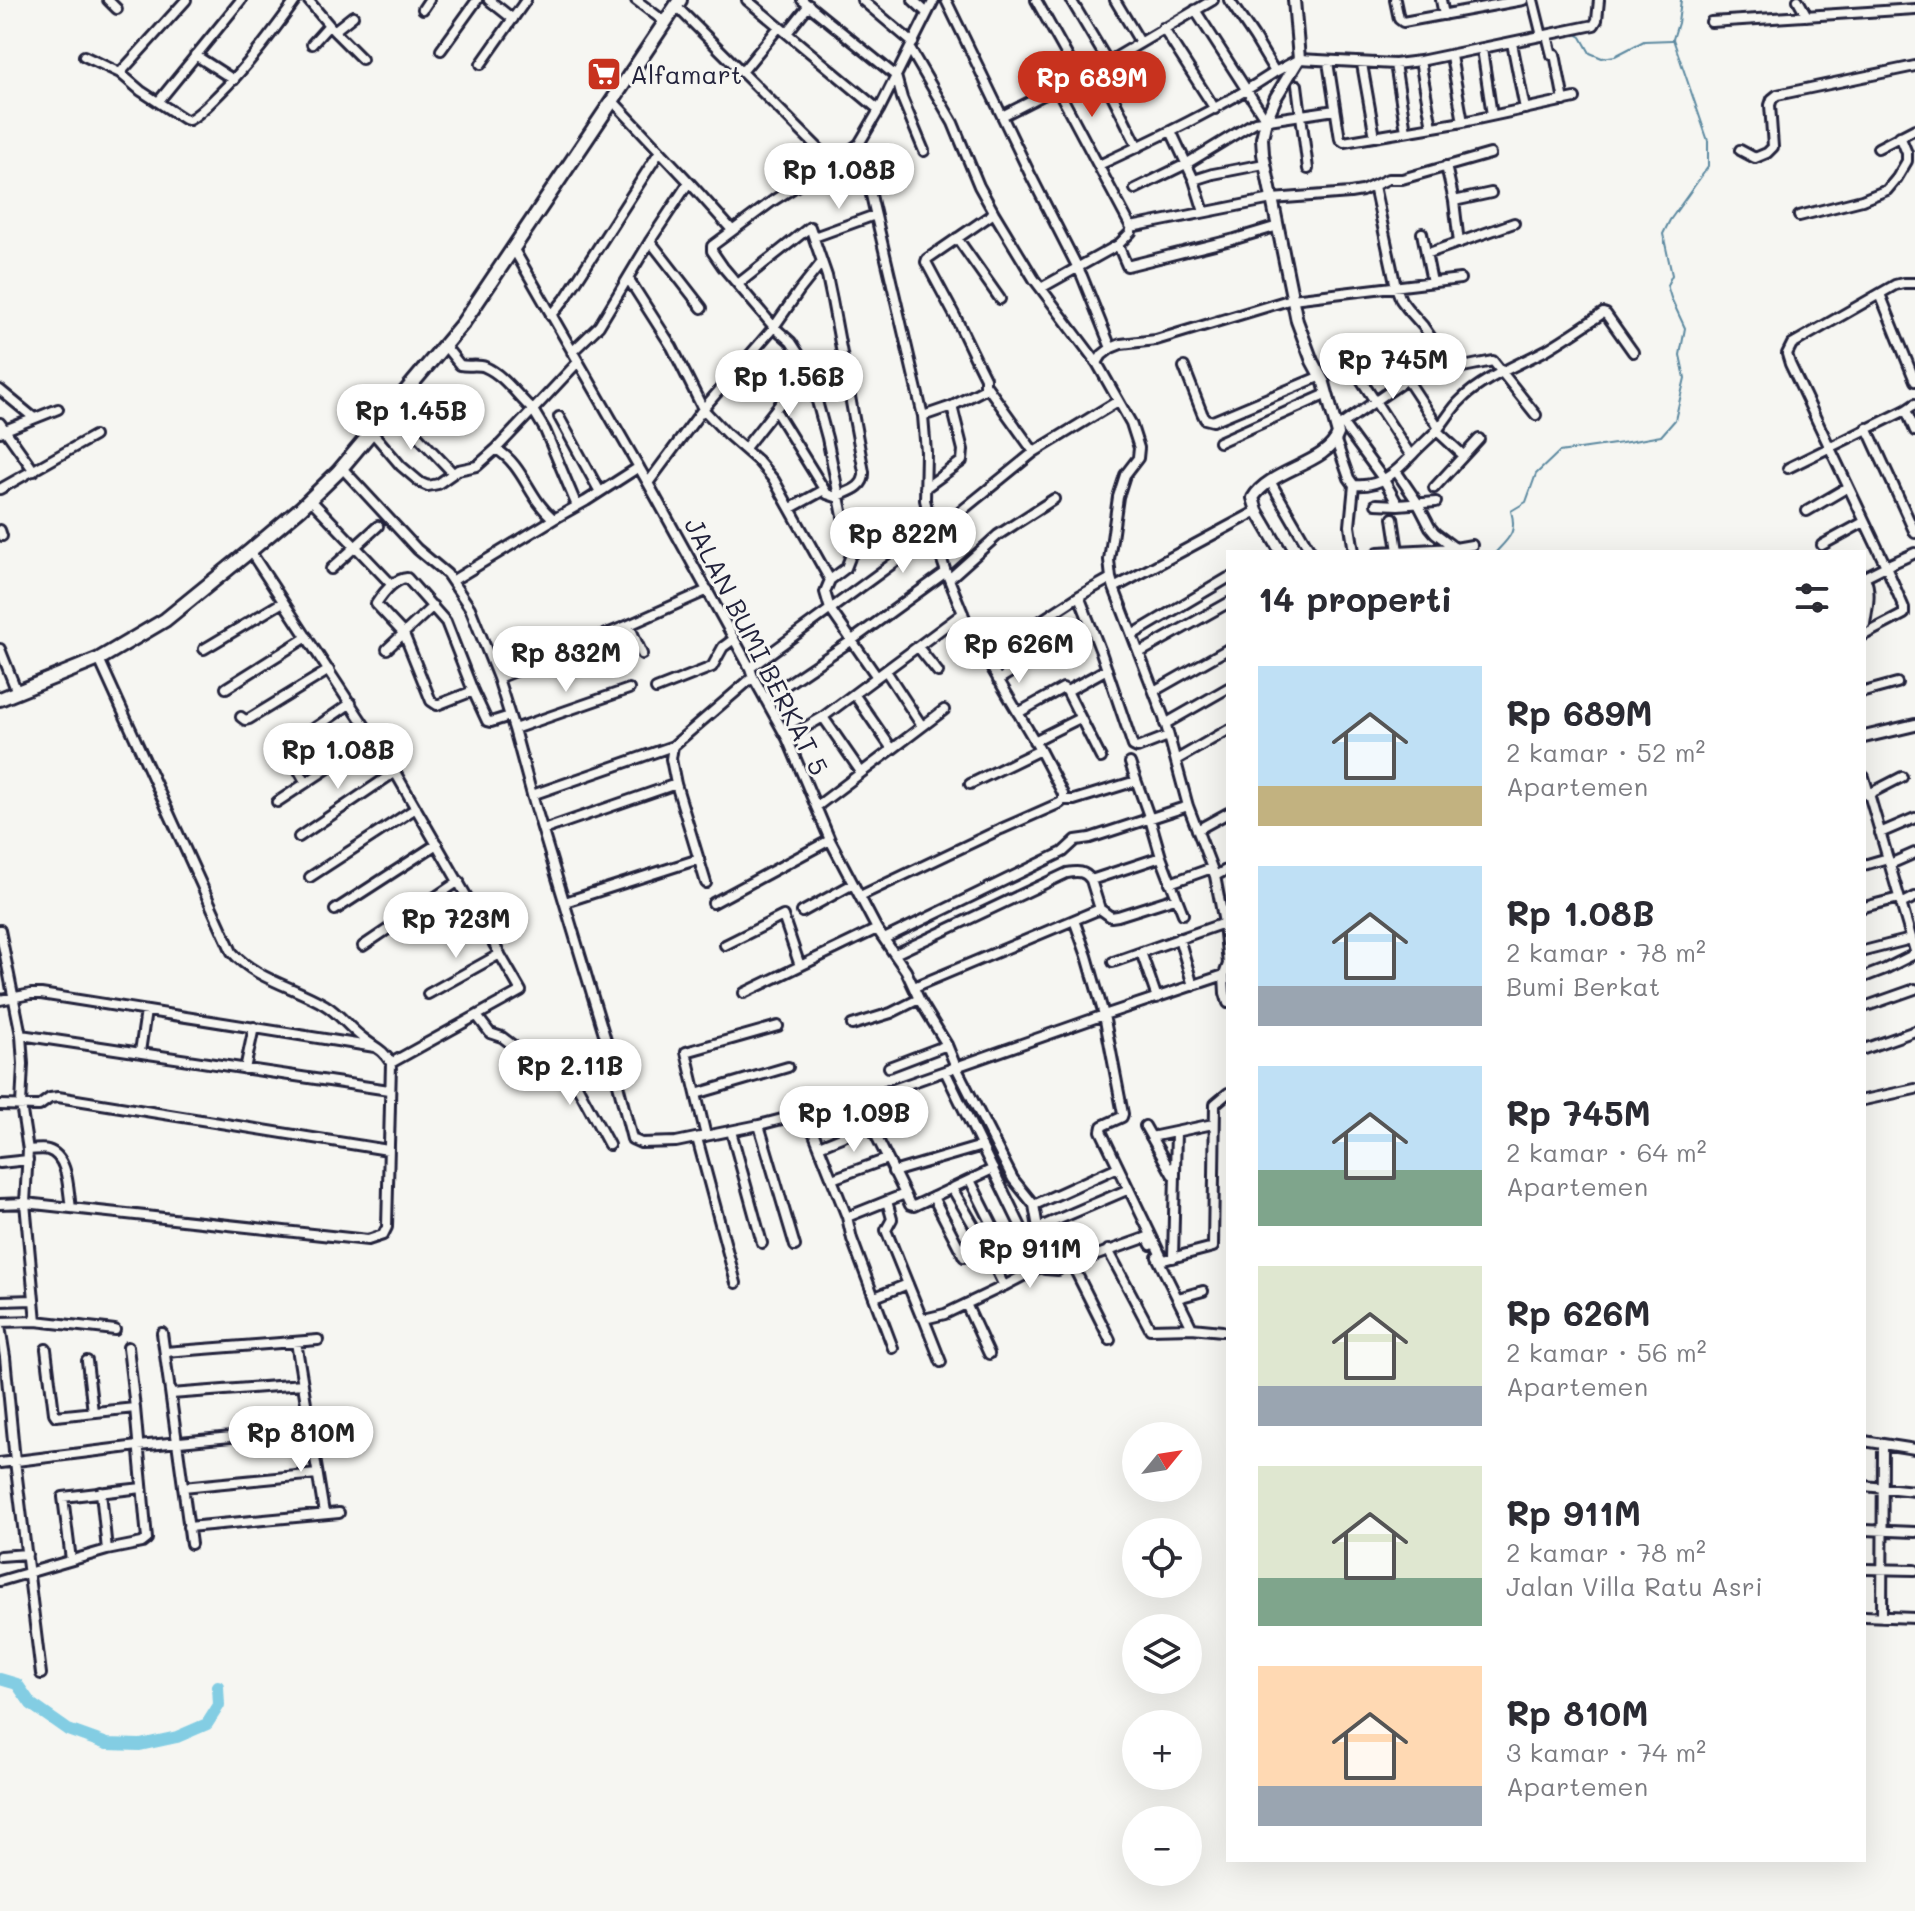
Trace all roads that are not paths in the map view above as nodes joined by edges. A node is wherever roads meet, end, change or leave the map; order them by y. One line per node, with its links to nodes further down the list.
1 (108, 0): 32 (street)
2 (186, 0): 69 (street)
3 (241, 0): 54 (street)
4 (296, 0): 72 (street)
5 (429, 0): 33 (street)
6 (477, 0): 53 (street)
7 (489, 0): 41 (street)
8 (526, 0): 41 (street)
9 (636, 0): 36 (street)
10 (658, 0): 36 (street)
11 (747, 0): 46 (street)
12 (862, 0): 51 (street)
13 (913, 0): 37 (street)
14 (934, 0): 37 (street)
15 (946, 0): 86 (street)
16 (1036, 0): 71 (street)
17 (1071, 0): 60 (street)
18 (1115, 0): 48 (street)
19 (1213, 0): 35 (street)
20 (1229, 0): 68 (street)
21 (1294, 0): 58 (street)
22 (1395, 0): 38 (street)
23 (1441, 0): 38 (street)
24 (1523, 0): 31 (street)
25 (1533, 0): 47 (street)
26 (1599, 0): 47 (street)
27 (1798, 0): 40 (street)
28 (313, 1): 44 (street)
29 (678, 3): 42 (main road); 67 (street)
30 (806, 3): 46 (street); 70 (street)
31 (1488, 3): 38 (street)
32 (117, 9)
33 (423, 9)
34 (1915, 9): 40 (street)
35 (1195, 10): 45 (street); 75 (street)
36 (649, 11): 42 (street)
37 (927, 13): 51 (street)
38 (1444, 15)
39 (353, 16): 44 (street)
40 (1807, 16): 43 (street)
41 (513, 19): 62 (street)
42 (665, 22): 77 (main road)
43 (1711, 22)
44 (332, 28): 50 (street); 57 (street)
45 (1163, 28): 48 (street); 80 (street)
46 (783, 30): 67 (street); 82 (street)
47 (1545, 36): 49 (street); 78 (street)
48 (1140, 42): 60 (street)
49 (1512, 43): 52 (street); 81 (street)
50 (312, 44)
51 (911, 46): 70 (street); 116 (street)
52 (1482, 49): 56 (street); 85 (street)
53 (441, 50)
54 (195, 55): 72 (street); 79 (street)
55 (84, 56): 69 (street)
56 (1451, 56): 59 (street); 88 (street)
57 (362, 59)
58 (1299, 59): 61 (street); 68 (street); 87 (street)
59 (1420, 61): 64 (street); 89 (street)
60 (1108, 62): 66 (street)
61 (1328, 62): 63 (street); 83 (street)
62 (481, 64)
63 (1362, 64): 64 (street); 94 (street)
64 (1395, 64): 92 (street)
65 (1915, 66): 98 (street)
66 (1098, 67): 71 (street); 96 (street)
67 (742, 72): 102 (street)
68 (1275, 72): 75 (street)
69 (120, 73): 79 (street)
70 (896, 76): 82 (street); 100 (street)
71 (1079, 77): 74 (street)
72 (234, 80): 79 (street)
73 (1297, 85): 84 (street)
74 (1057, 88): 86 (street); 105 (street)
75 (1247, 91): 80 (street); 87 (street)
76 (1575, 98): 78 (street)
77 (612, 100): 99 (street); 129 (main road)
78 (1564, 101): 81 (street)
79 (158, 102)
80 (1215, 109): 91 (street)
81 (1525, 109): 85 (street)
82 (879, 110): 95 (street)
83 (1335, 110): 84 (street); 94 (street)
84 (1302, 115): 87 (street); 107 (street)
85 (1492, 115): 88 (street)
86 (1002, 116): 132 (street)
87 (1266, 120): 103 (street); 104 (street)
88 (1463, 122): 89 (street)
89 (1432, 127): 92 (street)
90 (1915, 129): 93 (street)
91 (1171, 131): 96 (street); 103 (street)
92 (1406, 131): 94 (street)
93 (1900, 136): 97 (street); 118 (street)
94 (1375, 137)
95 (859, 144): 102 (street); 117 (street)
96 (1138, 147): 105 (street)
97 (1878, 148)
98 (1740, 150)
99 (660, 151): 109 (street); 144 (street)
100 (924, 151)
101 (1490, 154): 106 (street)
102 (833, 163): 122 (street)
103 (1186, 164): 108 (street); 111 (street)
104 (1264, 164): 108 (street); 113 (street)
105 (1099, 165): 121 (street)
106 (1446, 166): 110 (street); 114 (street)
107 (1308, 169)
108 (1194, 180): 115 (street)
109 (689, 182): 122 (street); 126 (street)
110 (1374, 186): 113 (street); 138 (street)
111 (1135, 189)
112 (1491, 193): 114 (street)
113 (1272, 199): 115 (street); 120 (street)
114 (1454, 201): 127 (street)
115 (1204, 212): 121 (street)
116 (994, 213): 125 (street); 139 (street)
117 (875, 215): 124 (street); 175 (street)
118 (1799, 216)
119 (1514, 223): 127 (street)
120 (1278, 226): 128 (street); 142 (street)
121 (1131, 227): 128 (street)
122 (732, 230): 137 (street)
123 (1422, 233): 130 (street)
124 (814, 237): 131 (street); 137 (street)
125 (957, 238): 141 (street); 161 (street)
126 (650, 241): 133 (street); 143 (street)
127 (1459, 243): 130 (street)
128 (1118, 245): 132 (street)
129 (513, 248): 144 (street, JALAN BUMI BERKAT 5); 146 (main road)
130 (1426, 254): 135 (street)
131 (822, 262): 145 (street); 210 (street)
132 (1078, 268): 139 (street); 148 (street)
133 (628, 278): 149 (street); 170 (street)
134 (1460, 279): 135 (street)
135 (1432, 282): 138 (street)
136 (1915, 283): 140 (street)
137 (738, 284): 145 (street)
138 (1396, 287): 142 (street); 157 (street)
139 (1041, 288): 152 (street)
140 (1880, 294): 156 (street); 188 (street)
141 (1000, 299)
142 (1292, 299): 148 (street); 158 (street)
143 (702, 308)
144 (551, 316): 149 (street, JALAN BUMI BERKAT 5)
145 (774, 327): 155 (street); 170 (street)
146 (445, 346): 169 (main road); 171 (street)
147 (1385, 346): 159 (street)
148 (1111, 348): 152 (street)
149 (572, 352): 151 (street, JALAN BUMI BERKAT 5)
150 (1633, 352): 157 (street)
151 (578, 362): 171 (street); 194 (street, JALAN BUMI BERKAT 5)
152 (1097, 363): 164 (street)
153 (1350, 363): 165 (street)
154 (1184, 367): 158 (street)
155 (808, 368): 172 (street); 210 (street)
156 (1913, 370): 160 (street)
157 (1503, 372): 174 (street); 181 (street)
158 (1321, 376): 163 (street)
159 (1406, 380): 165 (street); 181 (street)
160 (1915, 381)
161 (986, 385): 167 (street); 191 (street)
162 (0, 390): 177 (street)
163 (1327, 394): 178 (street); 187 (street)
164 (1118, 401): 191 (street); 248 (street)
165 (1375, 403): 178 (street); 193 (street)
166 (1915, 404): 173 (street)
167 (952, 406): 175 (street); 205 (street)
168 (58, 409): 177 (street)
169 (392, 409): 183 (main road); 199 (street)
170 (703, 409): 189 (street); 202 (street)
171 (533, 410): 190 (street); 217 (street)
172 (775, 410): 189 (street); 208 (street)
173 (1906, 410): 180 (street); 182 (street)
174 (1536, 415)
175 (923, 416): 205 (street)
176 (559, 417): 209 (street)
177 (34, 418): 179 (street)
178 (1340, 425): 186 (street); 200 (street)
179 (2, 428): 197 (street)
180 (1867, 428): 188 (street); 226 (street)
181 (1438, 430): 192 (street); 193 (street)
182 (1915, 431)
183 (372, 432): 195 (main road); 199 (street)
184 (94, 436): 197 (street)
185 (1479, 439): 192 (street)
186 (1336, 441): 201 (street); 203 (street)
187 (1219, 442)
188 (1829, 446): 196 (street); 204 (street)
189 (745, 448): 218 (street)
190 (496, 449): 199 (street); 222 (street)
191 (1034, 452): 227 (street)
192 (1463, 455): 206 (street)
193 (1411, 456): 198 (street)
194 (639, 467): 202 (street, JALAN BUMI BERKAT 5); 209 (street)
195 (342, 468): 211 (main road); 246 (street)
196 (1788, 468)
197 (34, 471): 207 (street)
198 (1396, 471): 200 (street); 213 (street)
199 (453, 473)
200 (1384, 480): 203 (street); 216 (street)
201 (1270, 481): 219 (street); 233 (street)
202 (648, 483): 251 (street, JALAN BUMI BERKAT 5)
203 (1354, 485): 234 (street)
204 (1848, 487): 220 (street); 223 (street)
205 (925, 488): 227 (street)
206 (1434, 488)
207 (0, 489)
208 (824, 490): 210 (street); 218 (street)
209 (600, 492): 217 (street)
210 (840, 495): 239 (street)
211 (310, 499): 230 (street); 237 (main road)
212 (1054, 499): 242 (street)
213 (1417, 502): 214 (street); 216 (street); 231 (street)
214 (1436, 502)
215 (1376, 504): 216 (street)
216 (1398, 505)
217 (577, 506): 222 (street)
218 (791, 508): 245 (street)
219 (1257, 511): 232 (street); 248 (street)
220 (1807, 511)
221 (1393, 518): 235 (street)
222 (554, 519): 246 (street)
223 (1864, 522): 229 (street); 240 (street)
224 (378, 526): 230 (street)
225 (878, 531): 239 (street)
226 (1915, 533)
227 (933, 534): 242 (street); 258 (street)
228 (1472, 545): 231 (street)
229 (1822, 545)
230 (355, 547): 241 (street); 249 (street)
231 (1455, 548): 236 (street)
232 (1276, 550)
233 (1310, 550)
234 (1354, 550)
235 (1398, 550)
236 (1417, 550)
237 (250, 551): 253 (street); 278 (main road)
238 (1915, 553): 240 (street)
239 (851, 555): 245 (street)
240 (1886, 566): 243 (street); 264 (street)
241 (331, 569)
242 (948, 576): 259 (street); 268 (street)
243 (1866, 577)
244 (1226, 579): 250 (street)
245 (830, 580): 258 (street)
246 (452, 581): 285 (street)
247 (1866, 581): 257 (street)
248 (1113, 583): 252 (street); 265 (street)
249 (392, 585): 256 (street); 263 (street)
250 (1215, 586): 254 (street); 260 (street)
251 (708, 590): 261 (street); 267 (street, JALAN BUMI BERKAT 5)
252 (1079, 596): 277 (street); 279 (street)
253 (283, 602): 266 (street); 271 (street)
254 (1226, 602)
255 (1226, 605): 262 (street)
256 (433, 606): 263 (street); 292 (street)
257 (1866, 607)
258 (830, 609): 268 (street); 282 (street)
259 (963, 613): 269 (street); 277 (street)
260 (1170, 613): 262 (street); 265 (street)
261 (629, 625): 276 (street); 285 (street)
262 (1179, 631): 275 (street)
263 (404, 634): 272 (street); 292 (street)
264 (1866, 634)
265 (1132, 635): 275 (street)
266 (307, 637): 280 (street); 288 (street)
267 (734, 639): 282 (street, JALAN BUMI BERKAT 5); 290 (street)
268 (851, 641): 284 (street); 299 (street)
269 (918, 647): 281 (street); 283 (street)
270 (0, 649): 296 (street)
271 (204, 649)
272 (387, 649)
273 (1226, 650): 294 (street)
274 (1043, 652): 286 (street)
275 (1139, 653): 294 (street)
276 (642, 654)
277 (985, 657): 286 (street)
278 (99, 659): 296 (main road); 407 (street)
279 (1107, 669): 293 (street); 312 (street)
280 (329, 670): 300 (street); 304 (street)
281 (886, 671): 284 (street); 309 (street)
282 (751, 672): 299 (street, JALAN BUMI BERKAT 5); 317 (street)
283 (938, 672)
284 (877, 677): 297 (street)
285 (498, 678): 303 (street)
286 (998, 680): 302 (street)
287 (1897, 683): 295 (street)
288 (226, 688)
289 (629, 689): 310 (street)
290 (656, 689)
291 (1226, 689): 307 (street)
292 (473, 691): 303 (street)
293 (1067, 691): 302 (street); 306 (street)
294 (1154, 691): 307 (street)
295 (1866, 691)
296 (17, 692): 298 (main road)
297 (854, 694): 305 (street); 318 (street)
298 (0, 699)
299 (765, 699): 315 (street, JALAN BUMI BERKAT 5)
300 (351, 703): 314 (street); 327 (street)
301 (944, 710): 309 (street)
302 (1018, 713): 316 (street)
303 (510, 716): 310 (street)
304 (241, 717)
305 (823, 717): 315 (street); 324 (street)
306 (1080, 718): 316 (street); 320 (street)
307 (1165, 724): 312 (street)
308 (1915, 725): 313 (street)
309 (922, 726): 318 (street)
310 (514, 729): 330 (street)
311 (1226, 731): 321 (street)
312 (1168, 736): 321 (street)
313 (1866, 737)
314 (374, 738): 323 (street); 327 (street)
315 (787, 738): 335 (street, JALAN BUMI BERKAT 5)
316 (1034, 741): 319 (street)
317 (673, 746): 328 (street); 330 (street)
318 (892, 749): 324 (street)
319 (1040, 750): 329 (street); 332 (street)
320 (1101, 758)
321 (1176, 760): 334 (street)
322 (1130, 763): 326 (street)
323 (395, 772): 336 (street); 343 (street)
324 (861, 772): 335 (street)
325 (1902, 777): 331 (street)
326 (1136, 781): 332 (street); 339 (street)
327 (306, 783): 333 (street)
328 (676, 784): 340 (street); 348 (street)
329 (970, 784)
330 (532, 795): 340 (street)
331 (1866, 795): 342 (street)
332 (1063, 800): 358 (street)
333 (277, 802)
334 (1188, 806): 339 (street); 341 (street)
335 (816, 807): 344 (street, JALAN BUMI BERKAT 5)
336 (416, 808): 345 (street); 352 (street)
337 (1226, 814): 341 (street)
338 (1915, 818): 342 (street)
339 (1150, 819): 347 (street); 374 (street)
340 (543, 830): 362 (street)
341 (1197, 830): 351 (street)
342 (1880, 833): 349 (street)
343 (299, 837)
344 (830, 840): 357 (street, JALAN BUMI BERKAT 5); 363 (street)
345 (437, 844): 354 (street); 366 (street)
346 (1915, 853): 349 (street)
347 (1161, 857): 353 (street); 356 (street)
348 (699, 859): 355 (street); 362 (street)
349 (1889, 861): 350 (street); 361 (street)
350 (1866, 865)
351 (1220, 872): 356 (street); 370 (street)
352 (310, 877)
353 (1091, 880): 365 (street); 381 (street)
354 (459, 881): 377 (street); 380 (street)
355 (706, 883)
356 (1170, 883): 360 (street)
357 (853, 884): 358 (street, JALAN BUMI BERKAT 5); 367 (street)
358 (860, 896): 371 (street, JALAN BUMI BERKAT 5)
359 (1915, 897): 361 (street)
360 (1175, 898): 365 (street); 368 (street)
361 (1900, 901): 364 (street); 376 (street)
362 (565, 902): 431 (street)
363 (713, 903)
364 (1866, 907)
365 (1100, 909): 369 (street)
366 (335, 910)
367 (802, 912)
368 (1183, 914)
369 (1074, 920): 388 (street); 399 (street)
370 (1226, 922): 373 (street)
371 (877, 929): 374 (street, JALAN BUMI BERKAT 5); 383 (street)
372 (0, 930): 393 (street)
373 (1179, 938): 379 (street); 387 (street)
374 (884, 939): 381 (street, JALAN BUMI BERKAT 5)
375 (725, 945): 383 (street)
376 (1914, 945): 378 (street); 386 (street)
377 (363, 946)
378 (1866, 951)
379 (1141, 952): 382 (street); 394 (street)
380 (500, 954): 391 (street); 400 (street)
381 (895, 954): 388 (street, JALAN BUMI BERKAT 5)
382 (1113, 962)
383 (800, 966): 390 (street)
384 (1226, 970): 385 (street)
385 (1224, 975): 387 (street); 392 (street)
386 (1866, 976)
387 (1193, 986): 394 (street)
388 (914, 987): 395 (street, JALAN BUMI BERKAT 5)
389 (1915, 989): 397 (street)
390 (744, 993)
391 (428, 994)
392 (1226, 996)
393 (13, 997): 396 (street); 398 (street); 405 (street)
394 (1157, 998): 399 (street)
395 (919, 999): 401 (street); 406 (street, JALAN BUMI BERKAT 5)
396 (0, 1000)
397 (1866, 1006)
398 (146, 1011): 403 (street); 409 (street)
399 (1104, 1015): 413 (street); 440 (street)
400 (477, 1016): 410 (street); 433 (street)
401 (852, 1025)
402 (778, 1026): 418 (street)
403 (254, 1027): 407 (street); 414 (street)
404 (1915, 1031): 408 (street)
405 (21, 1035): 409 (street); 423 (street)
406 (947, 1045): 412 (street); 413 (street, JALAN BUMI BERKAT 5)
407 (379, 1048): 410 (street)
408 (1866, 1048)
409 (140, 1052): 414 (street)
410 (391, 1063): 417 (street)
411 (788, 1067): 418 (street)
412 (889, 1067)
413 (956, 1067): 415 (street); 453 (street, JALAN BUMI BERKAT 5)
414 (245, 1069): 417 (street)
415 (945, 1071): 420 (street); 435 (street)
416 (1915, 1089): 421 (street)
417 (389, 1090): 436 (street)
418 (696, 1094): 431 (street)
419 (1226, 1095): 425 (street)
420 (858, 1099): 424 (street); 427 (street)
421 (1866, 1100)
422 (0, 1105): 423 (street)
423 (21, 1105): 436 (street); 437 (street)
424 (806, 1114): 426 (street); 434 (street)
425 (1213, 1124): 430 (street); 462 (street)
426 (759, 1125): 429 (street); 459 (street)
427 (871, 1125): 434 (street); 438 (street)
428 (1145, 1126): 432 (street)
429 (731, 1131): 431 (street); 458 (street)
430 (1176, 1132): 432 (street); 443 (street)
431 (702, 1137): 465 (street)
432 (1151, 1137): 443 (street)
433 (609, 1145)
434 (819, 1146): 444 (street)
435 (982, 1146): 441 (street); 442 (street)
436 (388, 1150): 454 (street)
437 (28, 1155): 439 (street); 451 (street); 454 (street)
438 (887, 1159): 442 (street); 444 (street)
439 (0, 1163)
440 (1118, 1167): 447 (street); 453 (street)
441 (993, 1169): 445 (street); 464 (street)
442 (893, 1172): 448 (street)
443 (1174, 1175): 462 (street)
444 (832, 1179): 455 (street)
445 (970, 1180): 446 (street); 457 (street)
446 (952, 1188): 449 (street); 467 (street)
447 (1129, 1189): 456 (street); 463 (street)
448 (905, 1194): 449 (street); 450 (street)
449 (933, 1197): 461 (street)
450 (887, 1201): 455 (street); 466 (street)
451 (25, 1203): 452 (street); 454 (street); 471 (street)
452 (0, 1204)
453 (1034, 1205): 456 (street)
454 (71, 1208)
455 (847, 1217): 469 (street)
456 (1038, 1228): 464 (street)
457 (999, 1238)
458 (762, 1243)
459 (795, 1246)
460 (1108, 1250): 463 (street); 477 (street); 482 (street)
461 (964, 1257)
462 (1173, 1258): 463 (street)
463 (1161, 1261): 470 (street)
464 (1042, 1266): 467 (street)
465 (736, 1283)
466 (908, 1284): 469 (street); 474 (street)
467 (1004, 1286): 473 (street)
468 (1203, 1291): 470 (street)
469 (875, 1297): 485 (street)
470 (1178, 1298): 477 (street)
471 (34, 1300): 472 (street); 475 (street)
472 (0, 1301)
473 (966, 1304): 474 (street); 488 (street)
474 (924, 1319): 491 (street)
475 (36, 1321): 476 (street); 478 (street)
476 (0, 1324): 489 (street)
477 (1192, 1328): 479 (street)
478 (115, 1330)
479 (1222, 1331)
480 (162, 1333): 487 (street)
481 (318, 1340): 483 (street)
482 (1110, 1340)
483 (296, 1342): 487 (street); 492 (street)
484 (128, 1347): 494 (street)
485 (893, 1348)
486 (46, 1349): 495 (street)
487 (165, 1352): 493 (street)
488 (989, 1354)
489 (3, 1357): 503 (street)
490 (87, 1361): 495 (street)
491 (941, 1362)
492 (303, 1384): 493 (street); 497 (street)
493 (171, 1394): 499 (street)
494 (135, 1408): 495 (street); 501 (street)
495 (93, 1412)
496 (326, 1428): 497 (street)
497 (310, 1429): 499 (street); 505 (street)
498 (1866, 1441): 500 (street)
499 (177, 1442): 501 (street); 507 (street)
500 (1883, 1444): 502 (street); 509 (street)
501 (138, 1446): 503 (street); 508 (street)
502 (1915, 1449)
503 (15, 1461): 504 (street); 520 (street)
504 (0, 1463)
505 (317, 1474): 507 (street); 512 (street)
506 (1866, 1486): 509 (street)
507 (183, 1487): 514 (street)
508 (142, 1488): 511 (street); 519 (street)
509 (1882, 1488): 510 (street); 516 (street)
510 (1915, 1491)
511 (101, 1492): 519 (street); 522 (street)
512 (324, 1513): 513 (street); 514 (street)
513 (339, 1513)
514 (188, 1527): 518 (street)
515 (1866, 1530): 516 (street)
516 (1882, 1530): 517 (street); 524 (street)
517 (1915, 1532)
518 (191, 1544)
519 (107, 1550): 522 (street)
520 (27, 1554): 521 (street); 526 (street)
521 (0, 1556)
522 (71, 1560): 526 (street)
523 (1866, 1569): 524 (street)
524 (1882, 1569): 525 (street); 529 (street)
525 (1915, 1570)
526 (28, 1574): 527 (street); 531 (street)
527 (0, 1581)
528 (1866, 1616): 529 (street)
529 (1882, 1617): 530 (street)
530 (1915, 1618)
531 (41, 1674)

